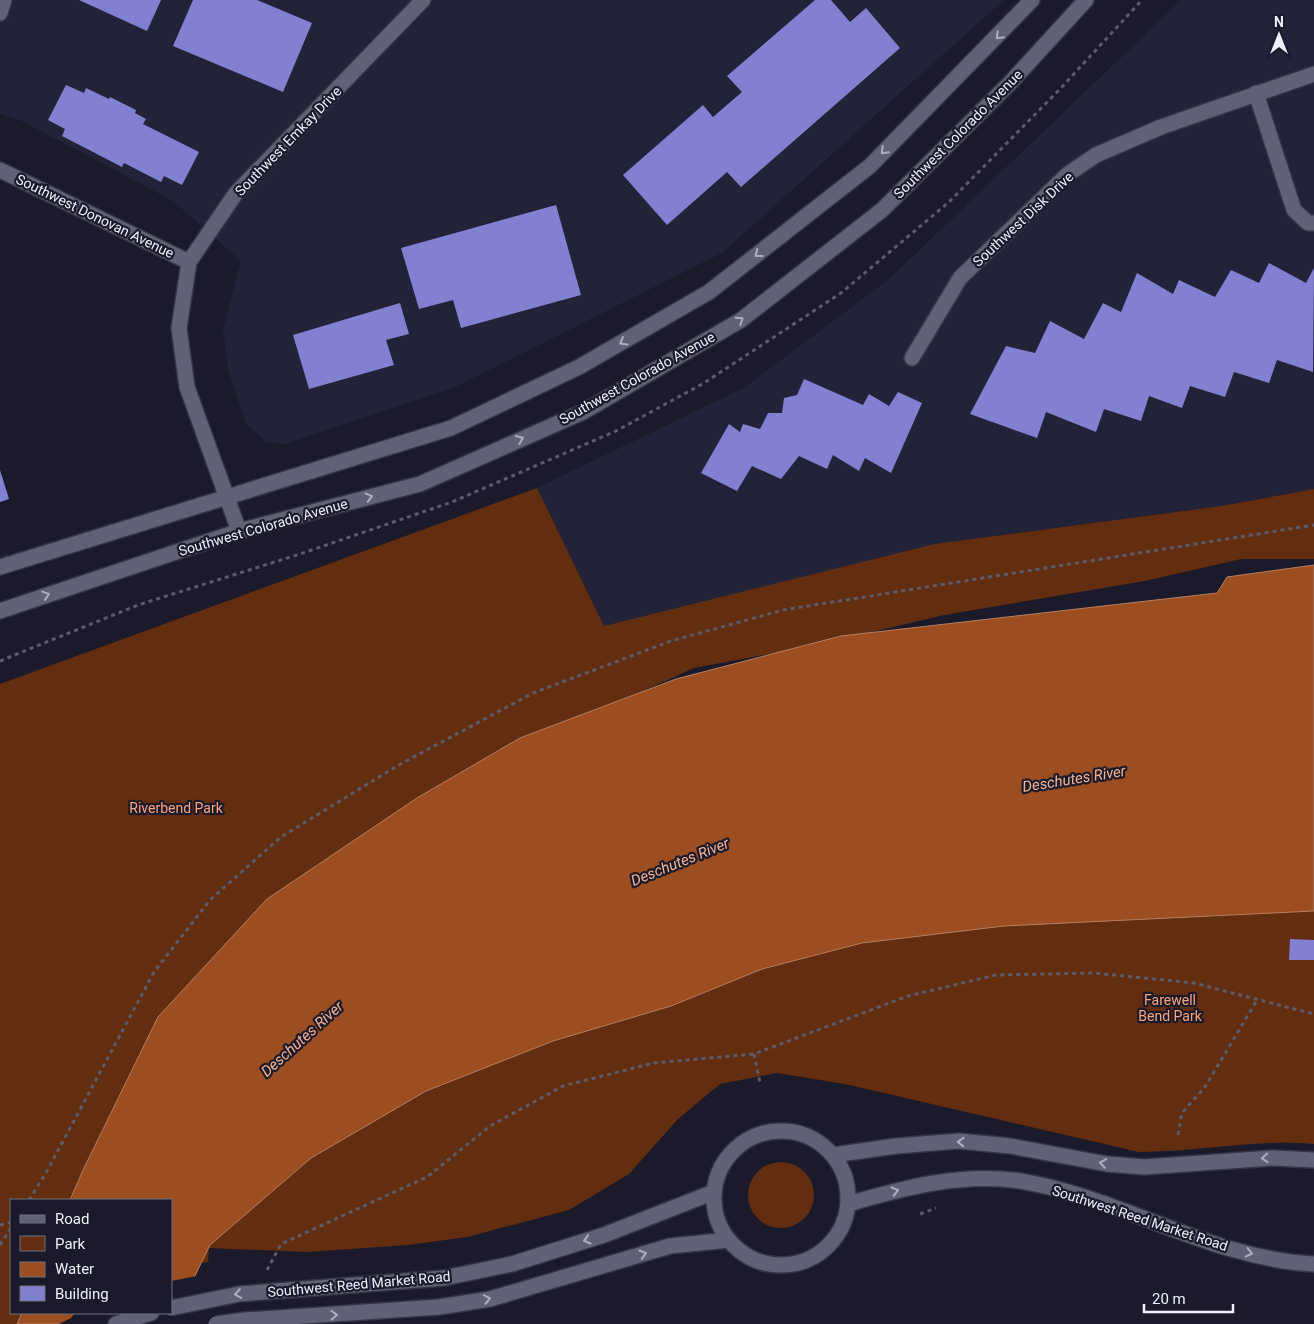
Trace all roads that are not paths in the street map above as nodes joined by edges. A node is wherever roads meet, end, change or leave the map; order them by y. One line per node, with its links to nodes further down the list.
1 (4, 0): 5 (main road)
2 (423, 0): 10 (main road, Southwest Emkay Drive)
3 (1032, 0): 12 (main road, one-way to 12)
4 (1086, 0): 13 (main road, Southwest Colorado Avenue, one-way to 4)
5 (0, 13)
6 (1314, 74): 7 (main road, Southwest Disk Drive)
7 (1256, 94): 9 (main road); 11 (main road, Southwest Disk Drive)
8 (0, 170): 10 (main road, Southwest Donovan Avenue)
9 (1314, 222)
10 (189, 262): 12 (main road, Southwest Emkay Drive)
11 (912, 358)
12 (226, 496): 13 (main road, Southwest Emkay Drive); 14 (main road)
13 (239, 531): 15 (main road, Southwest Colorado Avenue, one-way to 13)
14 (0, 567)
15 (0, 610)
16 (833, 1155): 17 (main road, one-way to 16); 18 (main road); 19 (main road)
17 (1314, 1160)
18 (714, 1192): 20 (main road); 22 (main road, Southwest Reed Market Road, one-way to 22, bridge)
19 (848, 1204): 20 (main road); 21 (main road, Southwest Reed Market Road, one-way to 21)
20 (729, 1240): 25 (main road, Southwest Reed Market Road, one-way to 20, bridge)
21 (1314, 1264)
22 (172, 1308)
23 (148, 1314): 24 (main road)
24 (116, 1324)
25 (216, 1324)

